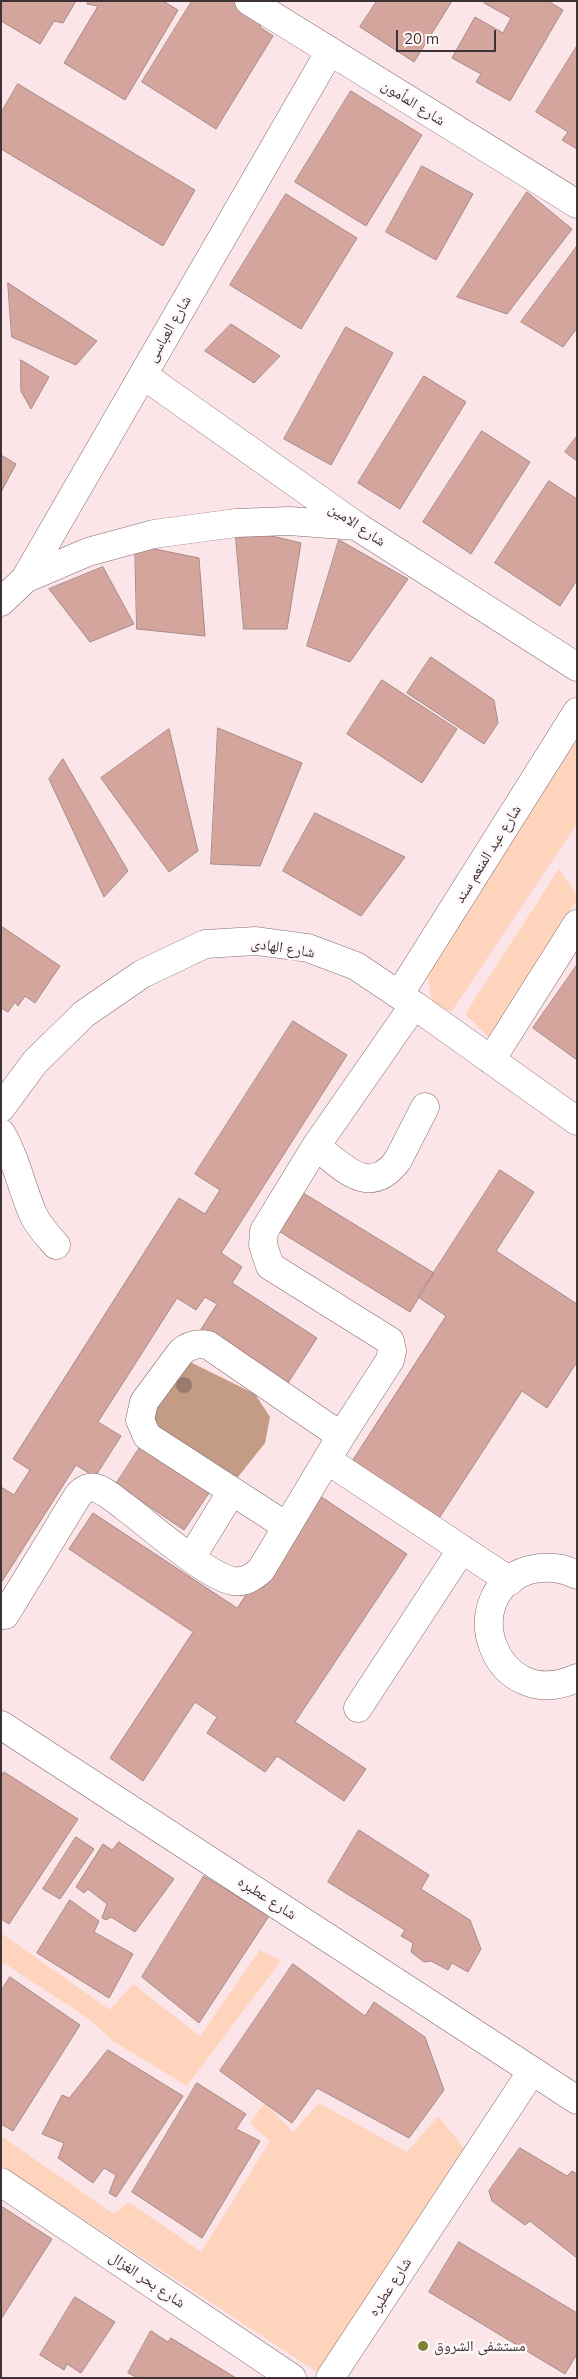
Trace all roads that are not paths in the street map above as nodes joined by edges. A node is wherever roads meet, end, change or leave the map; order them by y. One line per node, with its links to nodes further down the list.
1 (249, 1): 2 (street, شارع المأمون)
2 (330, 51): 3 (street, شارع المأمون); 4 (street, شارع العباسى)
3 (577, 204)
4 (143, 375): 5 (street, شارع الامين); 6 (street, شارع العباسى)
5 (358, 527): 6 (street); 8 (street, شارع الامين)
6 (25, 579): 7 (street, شارع العباسى)
7 (1, 602)
8 (577, 667)
9 (577, 712): 11 (street, شارع عبد المنعم سند)
10 (577, 924): 12 (street)
11 (406, 1000): 12 (street, شارع الهادى); 14 (street, شارع الهادى); 17 (street, شارع عبد المنعم سند)
12 (491, 1060): 15 (street, شارع الهادى)
13 (425, 1107): 17 (street)
14 (1, 1108)
15 (577, 1121)
16 (1, 1134): 18 (street)
17 (316, 1146): 19 (street, شارع عبد المنعم سند)
18 (56, 1245)
19 (341, 1436): 20 (street); 21 (street)
20 (327, 1460): 22 (street); 23 (street)
21 (232, 1491): 22 (street); 24 (street)
22 (286, 1526): 24 (street)
23 (462, 1549): 26 (street); 29 (street)
24 (191, 1558): 27 (street)
25 (577, 1575): 26 (street)
26 (510, 1581): 28 (street)
27 (5, 1615)
28 (577, 1678)
29 (358, 1708)
30 (1, 1725): 31 (street, شارع عطبره)
31 (532, 2071): 32 (street, شارع عطبره); 35 (street, شارع عطبره)
32 (577, 2100)
33 (1, 2182): 34 (street, شارع بحر الغزال)
34 (292, 2378)
35 (330, 2378)

